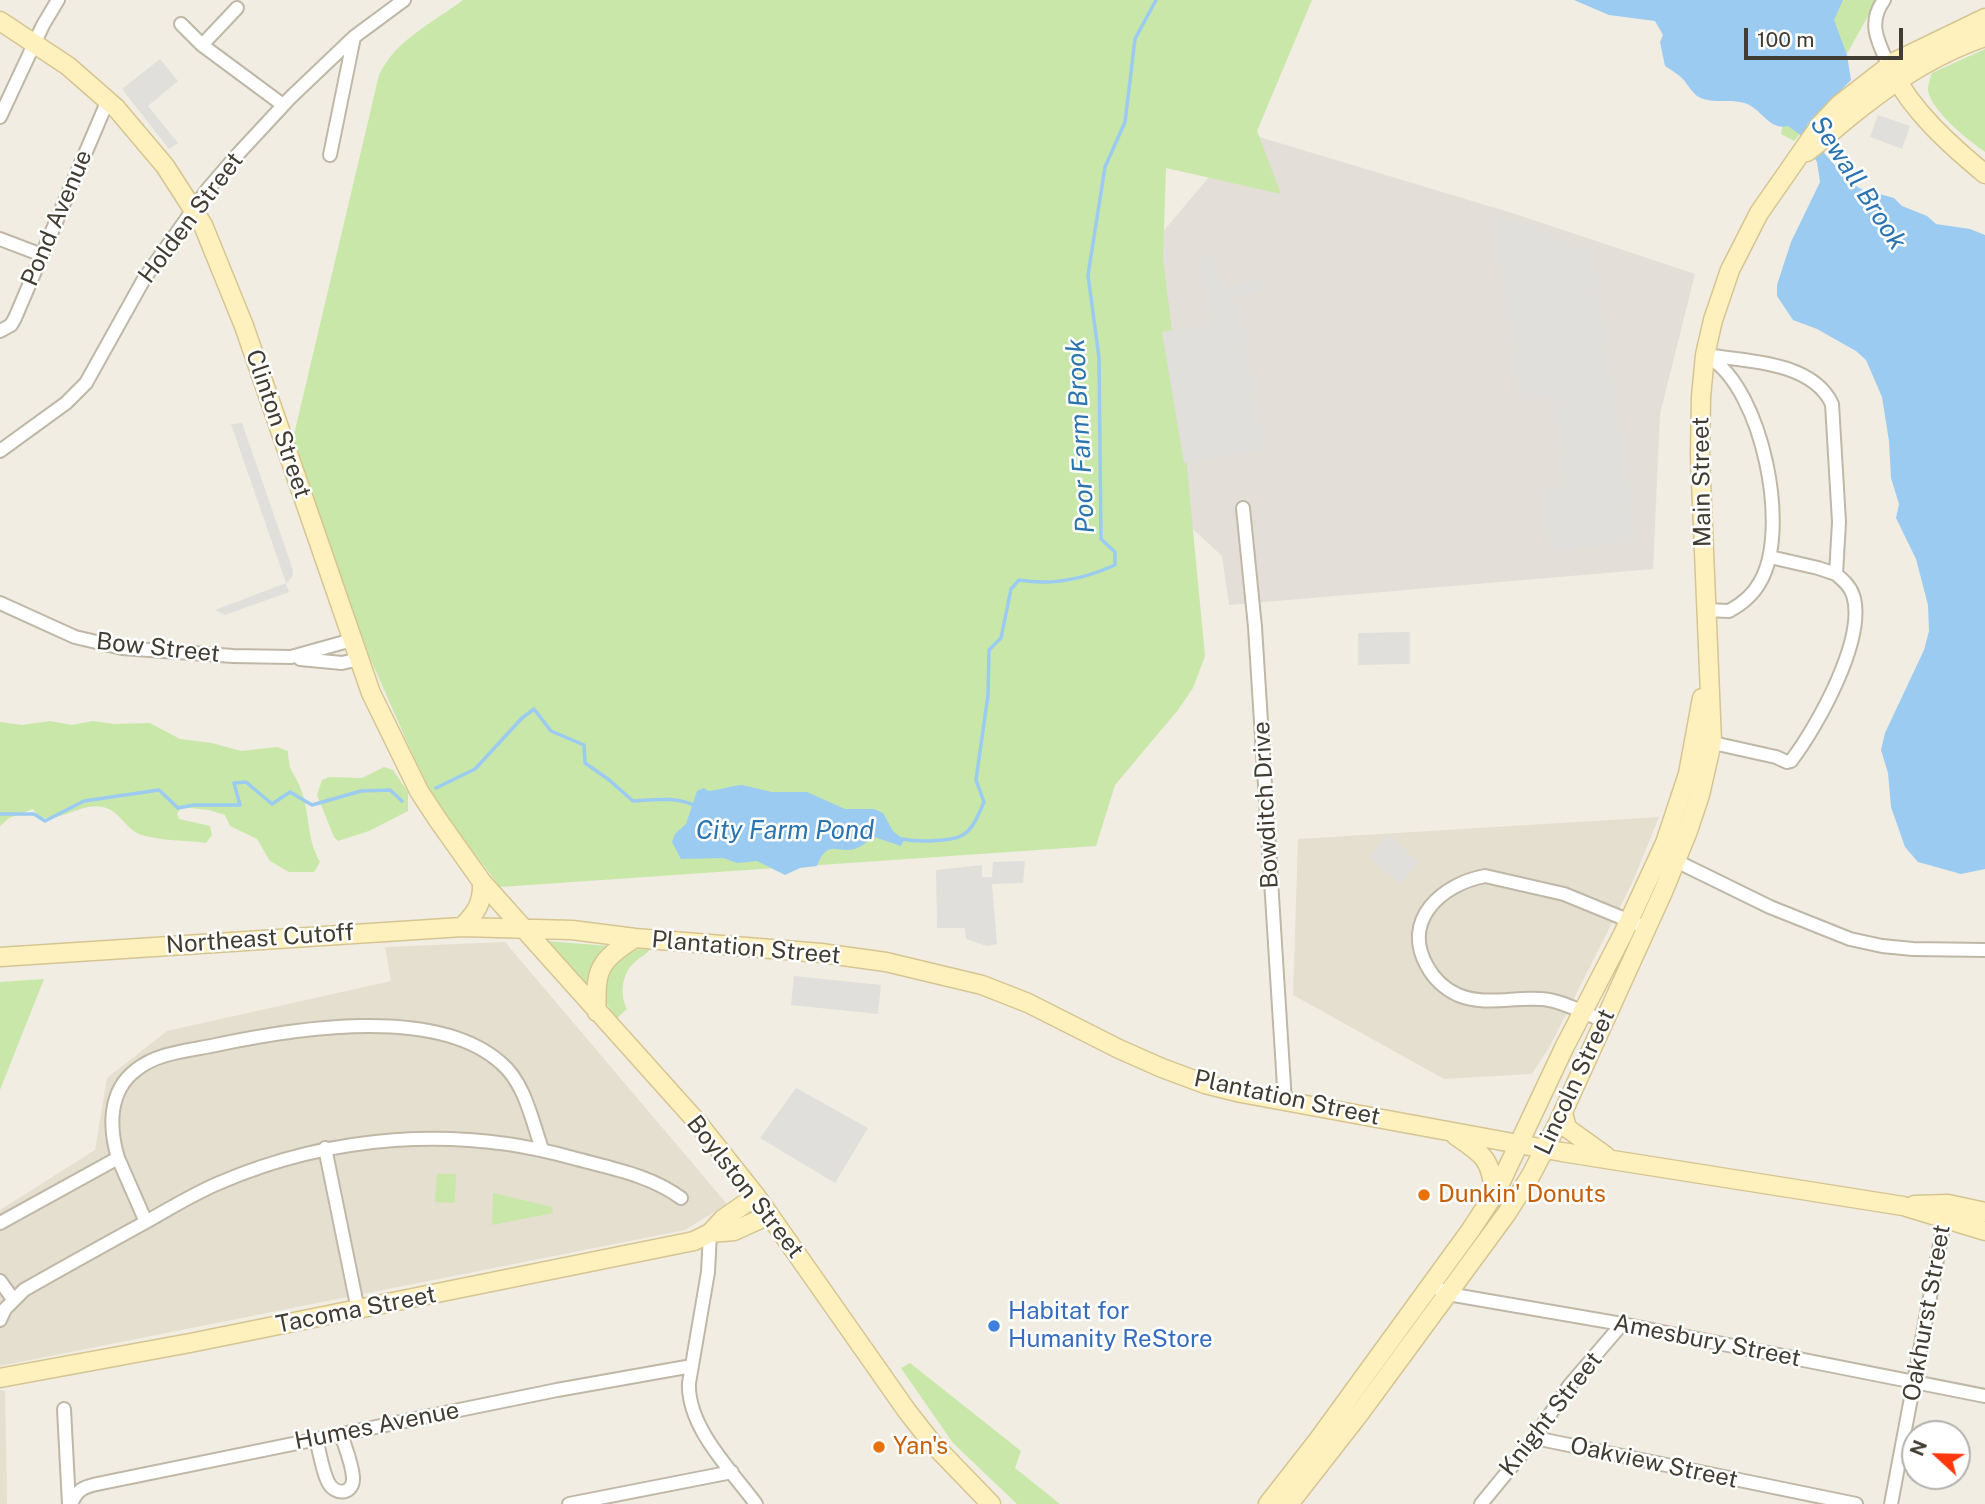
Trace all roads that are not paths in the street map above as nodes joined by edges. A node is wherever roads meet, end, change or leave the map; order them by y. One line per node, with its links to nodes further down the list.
1 (58, 0): 10 (street)
2 (404, 0): 8 (street, Holden Street)
3 (1884, 0): 12 (street)
4 (237, 8): 11 (street)
5 (1985, 18): 12 (main road, Main Street)
6 (0, 22): 10 (main road, Clinton Street)
7 (181, 24): 11 (street)
8 (354, 37): 14 (street, Holden Street); 16 (street)
9 (1985, 37): 12 (main road, Main Street)
10 (35, 43): 13 (main road, Clinton Street); 15 (street)
11 (202, 45): 14 (street)
12 (1893, 74): 17 (main road); 22 (main road, Main Street)
13 (108, 100): 18 (main road, Clinton Street); 20 (street, Pond Avenue)
14 (283, 105): 18 (street, Holden Street)
15 (0, 117)
16 (330, 155)
17 (1985, 174)
18 (193, 210): 23 (street, Holden Street); 29 (main road, Clinton Street)
19 (0, 239): 20 (street)
20 (42, 255): 21 (street, Pond Avenue)
21 (0, 331)
22 (1705, 355): 25 (street, Main Street); 26 (street); 28 (main road, Main Street)
23 (0, 451)
24 (1243, 508): 47 (street, Bowditch Drive)
25 (1770, 557): 26 (street); 28 (street, Main Street)
26 (1836, 574): 32 (street)
27 (0, 603): 30 (street, Bow Street)
28 (1705, 610): 32 (main road, Main Street)
29 (352, 640): 30 (street, Bow Street); 31 (main road, Clinton Street)
30 (282, 657): 31 (street, Bow Street)
31 (359, 659): 36 (main road, Clinton Street)
32 (1703, 740): 33 (main road, Main Street); 34 (main road, Main Street)
33 (1697, 806): 35 (main road, Lincoln Street)
34 (1678, 807): 35 (main road, Lincoln Street)
35 (1668, 857): 37 (main road, Lincoln Street); 40 (main road, Lincoln Street); 42 (street)
36 (482, 883): 38 (main road); 39 (main road, Boylston Street)
37 (1629, 922): 40 (street); 45 (main road, Lincoln Street); 45 (street)
38 (462, 927): 39 (main road, Northeast Cutoff); 43 (main road, Northeast Cutoff)
39 (521, 928): 41 (main road, Plantation Street); 44 (main road, Boylston Street)
40 (1647, 928): 46 (main road, Lincoln Street)
41 (635, 938): 44 (main road); 47 (main road, Plantation Street)
42 (1985, 950)
43 (0, 957)
44 (597, 1012): 57 (main road, Boylston Street)
45 (1582, 1012): 46 (street); 50 (main road, Lincoln Street)
46 (1604, 1021): 48 (main road, Lincoln Street)
47 (1285, 1102): 49 (main road, Plantation Street)
48 (1563, 1113): 51 (main road, Lincoln Street); 55 (main road)
49 (1451, 1131): 50 (main road, Plantation Street); 56 (main road)
50 (1520, 1144): 51 (main road, Plantation Street); 56 (main road, Lincoln Street)
51 (1546, 1148): 55 (main road, Plantation Street); 68 (main road, Lincoln Street)
52 (325, 1149): 53 (street); 62 (street); 70 (street)
53 (542, 1149): 54 (street); 58 (street)
54 (118, 1158): 62 (street); 63 (street)
55 (1611, 1160): 59 (main road, Plantation Street)
56 (1494, 1194): 67 (main road, Lincoln Street)
57 (757, 1196): 61 (main road, Boylston Street); 65 (main road, Tacoma Street)
58 (681, 1198)
59 (1946, 1212): 60 (main road, Plantation Street); 64 (main road, Plantation Street); 75 (street, Oakhurst Street)
60 (1985, 1212)
61 (769, 1216): 65 (main road, Tacoma Street); 87 (main road, Boylston Street)
62 (146, 1222): 69 (street)
63 (0, 1223)
64 (1985, 1231)
65 (710, 1233): 70 (main road, Tacoma Street); 73 (street)
66 (0, 1281): 69 (street)
67 (1431, 1284): 68 (street, Amesbury Street); 78 (main road, Lincoln Street)
68 (1448, 1294): 72 (street, Amesbury Street); 78 (main road, Lincoln Street)
69 (13, 1299): 71 (street)
70 (358, 1310): 74 (main road, Tacoma Street)
71 (0, 1320)
72 (1622, 1325): 75 (street, Amesbury Street); 80 (street, Knight Street)
73 (692, 1366): 79 (street, Humes Avenue); 83 (street)
74 (0, 1378)
75 (1914, 1382): 76 (street, Amesbury Street); 92 (street, Oakhurst Street)
76 (1985, 1396)
77 (64, 1409): 84 (street)
78 (1348, 1413): 82 (main road, Lincoln Street)
79 (341, 1434): 81 (street, Humes Avenue); 81 (street)
80 (1535, 1438): 90 (street, Knight Street); 91 (street, Oakview Street)
81 (316, 1439): 84 (street, Humes Avenue)
82 (1317, 1456): 88 (main road, Lincoln Street); 89 (main road, Lincoln Street)
83 (732, 1472): 85 (street); 86 (street)
84 (70, 1504)
85 (569, 1504)
86 (756, 1504)
87 (991, 1504)
88 (1268, 1504)
89 (1289, 1504)
90 (1481, 1504)
91 (1856, 1504)
92 (1891, 1504)

